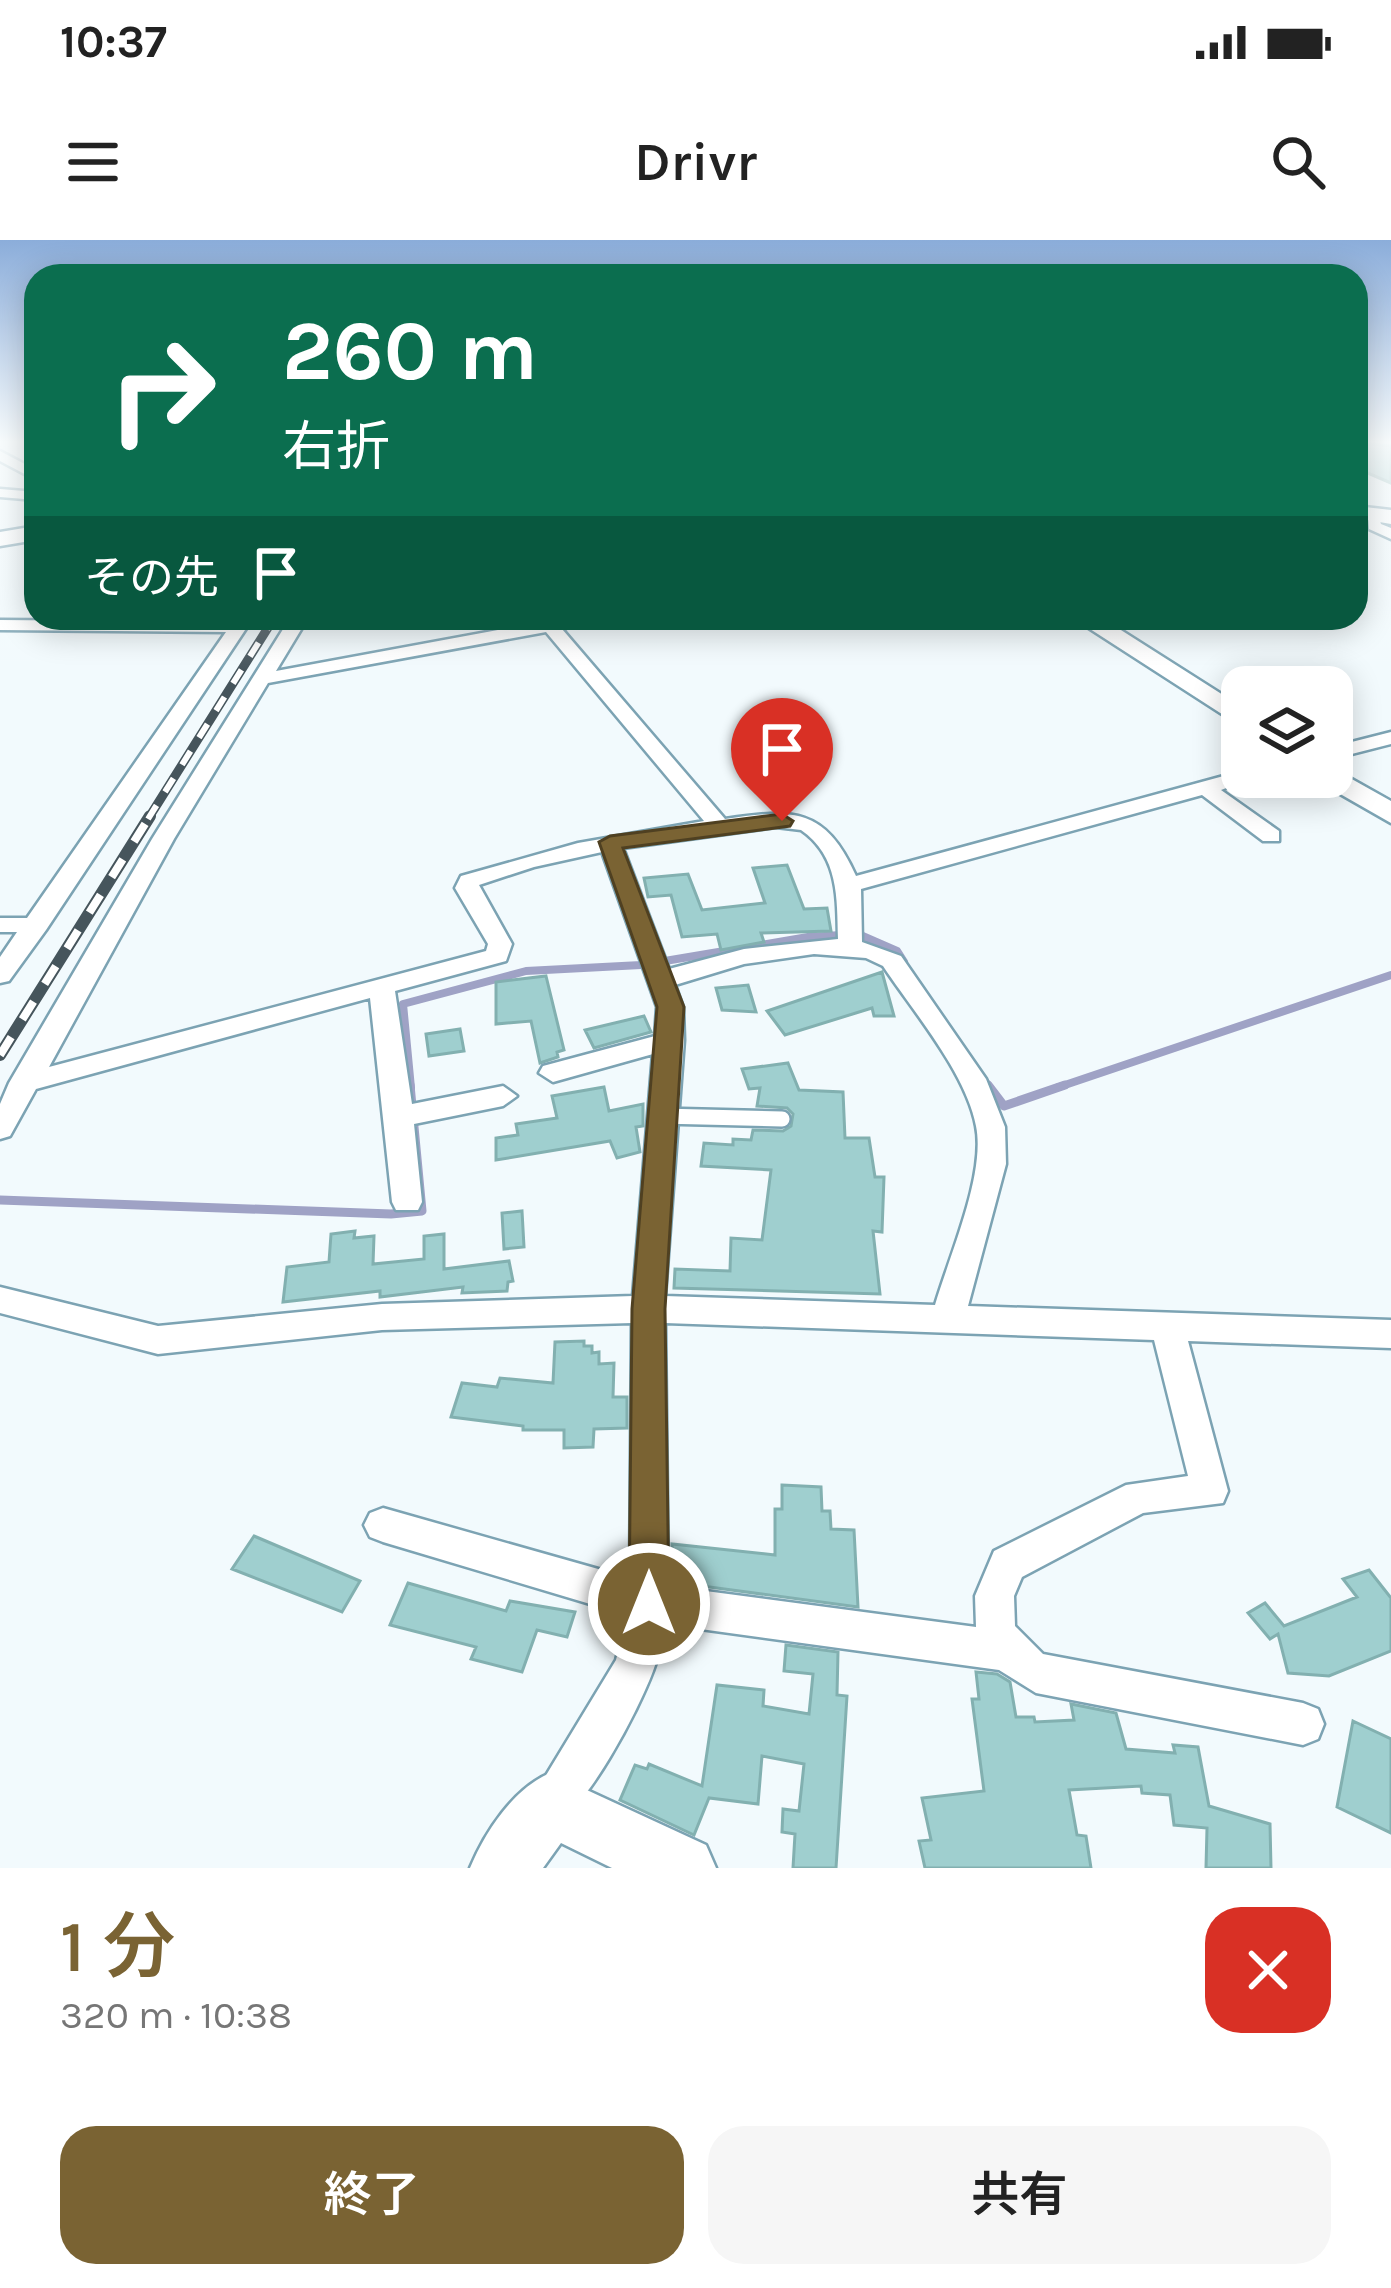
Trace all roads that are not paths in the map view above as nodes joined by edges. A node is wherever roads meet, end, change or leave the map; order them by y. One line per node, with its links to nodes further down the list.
1 (236, 630): 19 (street)
2 (291, 630): 6 (street)
3 (530, 630): 6 (street)
4 (554, 630): 14 (street)
5 (1104, 630): 7 (street)
6 (262, 680): 26 (street)
7 (1221, 705)
8 (1391, 737): 9 (street)
9 (1353, 747)
10 (1221, 784): 11 (street)
11 (1205, 788): 15 (street); 17 (street)
12 (1353, 790): 13 (street)
13 (1391, 814)
14 (721, 828): 16 (street); 17 (street)
15 (1271, 836)
16 (610, 842): 21 (street); 23 (street)
17 (848, 885): 20 (street)
18 (0, 925): 19 (street)
19 (37, 925): 22 (street)
20 (850, 947): 21 (street); 35 (street)
21 (657, 969): 24 (street)
22 (0, 975)
23 (382, 988): 26 (street); 28 (street)
24 (670, 1040): 25 (street); 29 (street)
25 (553, 1073)
26 (23, 1083): 31 (street)
27 (502, 1096): 28 (street)
28 (398, 1106): 32 (street)
29 (660, 1116): 30 (lane); 34 (street)
30 (782, 1118)
31 (0, 1129)
32 (407, 1202)
33 (0, 1300): 34 (street)
34 (648, 1309): 35 (street); 39 (street)
35 (948, 1318): 36 (street)
36 (1167, 1324): 37 (street); 40 (street)
37 (1391, 1334)
38 (383, 1526): 39 (street)
39 (649, 1604): 40 (street); 42 (street)
40 (1004, 1651): 41 (street)
41 (1303, 1724)
42 (550, 1805): 43 (street); 44 (street)
43 (503, 1868)
44 (682, 1868)

